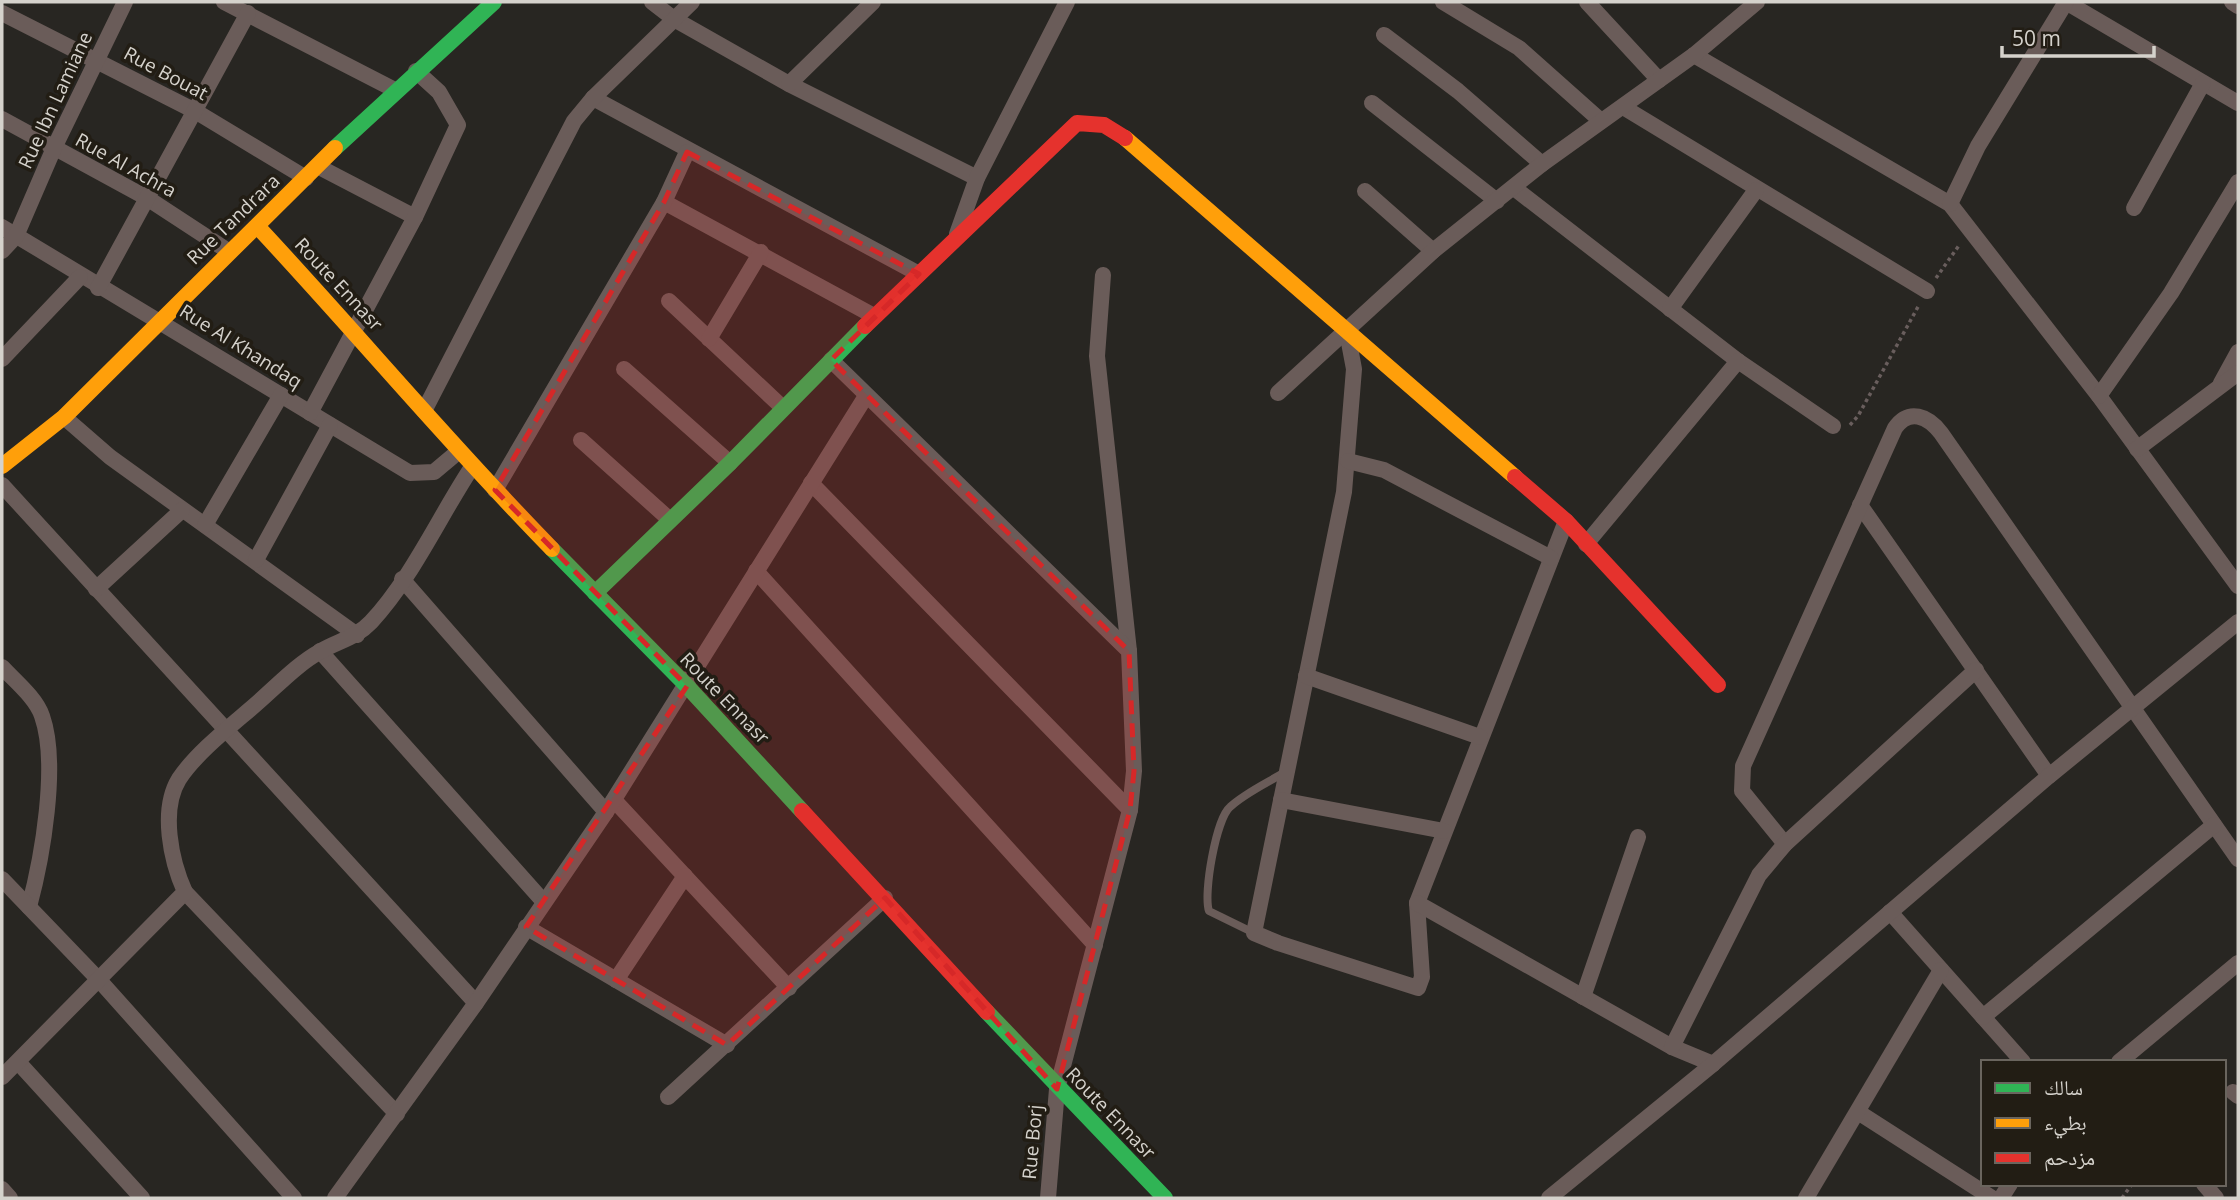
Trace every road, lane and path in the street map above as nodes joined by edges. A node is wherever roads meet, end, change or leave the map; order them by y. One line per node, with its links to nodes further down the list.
1 (125, 2): 19 (street, Rue Ibn Lamiane)
2 (224, 2): 15 (street)
3 (494, 2): 20 (street, Rue Tandrara)
4 (652, 2): 16 (street)
5 (692, 2): 16 (street)
6 (873, 2): 23 (street)
7 (1067, 2): 37 (street)
8 (1443, 2): 31 (street)
9 (1587, 2): 21 (street)
10 (1757, 2): 18 (street)
11 (2066, 2): 22 (street); 45 (street)
12 (2232, 2): 13 (street)
13 (2238, 6)
14 (2, 13): 19 (street, Rue Bouat)
15 (248, 13): 24 (street); 29 (street)
16 (674, 19): 23 (street); 25 (street)
17 (1384, 35): 34 (street)
18 (1694, 55): 21 (street); 45 (street)
19 (96, 59): 29 (street, Rue Bouat); 32 (street, Rue Ibn Lamiane)
20 (416, 71): 24 (street, Rue Tandrara); 47 (street)
21 (1659, 80): 28 (street)
22 (2203, 83): 27 (street); 46 (street)
23 (789, 84): 37 (street)
24 (395, 90): 35 (street, Rue Tandrara)
25 (593, 98): 33 (street); 81 (street)
26 (1372, 103): 43 (street)
27 (2238, 103)
28 (1623, 107): 31 (street); 40 (street)
29 (195, 111): 36 (street, Rue Bouat); 42 (street)
30 (2, 119): 32 (street, Rue Al Achra)
31 (1601, 121): 34 (street)
32 (54, 148): 42 (street, Rue Al Achra); 51 (street, Rue Ibn Lamiane)
33 (687, 152): 44 (street); 57 (street)
34 (1542, 164): 39 (street)
35 (319, 167): 36 (street, Rue Tandrara); 47 (street)
36 (306, 178): 48 (street, Rue Tandrara)
37 (977, 178): 52 (street)
38 (2238, 183): 79 (street)
39 (1514, 188): 43 (street); 63 (street)
40 (1756, 190): 61 (street); 63 (street)
41 (1365, 191): 55 (street)
42 (147, 198): 54 (street, Rue Al Achra); 60 (street)
43 (1497, 201): 55 (street)
44 (664, 202): 56 (street); 95 (street)
45 (1950, 204): 50 (street)
46 (2134, 208)
47 (415, 218): 66 (street)
48 (257, 226): 54 (street, Rue Tandrara); 66 (street, Route Ennasr)
49 (2, 227): 51 (street, Rue Al Khandaq)
50 (1969, 230): 61 (path); 79 (street)
51 (16, 236): 53 (street, Rue Ibn Lamiane); 59 (street, Rue Al Khandaq)
52 (957, 236): 57 (street); 67 (street)
53 (2, 251)
54 (228, 251): 65 (street, Rue Tandrara)
55 (1433, 251): 67 (street)
56 (761, 252): 64 (street); 68 (street)
57 (919, 274): 64 (street)
58 (1103, 275): 112 (street, Rue Borj)
59 (80, 277): 60 (street, Rue Al Khandaq); 70 (street)
60 (98, 288): 65 (street, Rue Al Khandaq)
61 (1927, 291): 85 (path)
62 (669, 301): 68 (street)
63 (1670, 309): 72 (street)
64 (874, 316): 71 (street)
65 (160, 321): 77 (street, Rue Al Khandaq); 83 (street, Rue Tandrara)
66 (355, 331): 81 (street, Route Ennasr); 82 (street)
67 (1347, 332): 76 (street); 89 (street); 99 (street)
68 (709, 339): 80 (street)
69 (2238, 352): 75 (street)
70 (2, 359)
71 (831, 360): 78 (street); 80 (street)
72 (1738, 361): 85 (street); 101 (street)
73 (624, 369): 90 (street)
74 (2238, 373): 75 (street)
75 (2218, 388): 87 (street)
76 (1278, 393)
77 (281, 395): 82 (street, Rue Al Khandaq); 100 (street)
78 (866, 396): 93 (street); 112 (street)
79 (2099, 396): 87 (street)
80 (782, 407): 90 (street)
81 (424, 411): 88 (street, Route Ennasr)
82 (310, 414): 84 (street, Rue Al Khandaq)
83 (64, 417): 91 (street, Rue Tandrara); 97 (street)
84 (330, 425): 88 (street, Rue Al Khandaq); 103 (street)
85 (1833, 426)
86 (581, 440): 98 (street)
87 (2137, 449): 106 (street)
88 (459, 451): 92 (street, Route Ennasr)
89 (1348, 461): 102 (street); 115 (street)
90 (730, 463): 98 (street)
91 (2, 466)
92 (472, 467): 95 (street, Route Ennasr); 105 (street)
93 (811, 483): 104 (street); 125 (street)
94 (2, 485): 107 (street)
95 (495, 491): 108 (street, Route Ennasr)
96 (1860, 505): 114 (street); 118 (street); 129 (street)
97 (182, 510): 100 (street); 107 (street)
98 (668, 519): 108 (street)
99 (1566, 521): 101 (street); 102 (street)
100 (205, 525): 103 (street)
101 (1586, 544): 116 (street)
102 (1551, 558): 120 (street)
103 (256, 560): 110 (street)
104 (756, 571): 117 (street); 141 (street)
105 (402, 579): 110 (street); 124 (street)
106 (2238, 586)
107 (96, 589): 119 (street)
108 (595, 593): 117 (street, Route Ennasr)
109 (2238, 622): 118 (street)
110 (357, 635): 111 (street)
111 (320, 651): 119 (street); 135 (street)
112 (1129, 651): 125 (street, Rue Borj)
113 (2, 667): 137 (street)
114 (1976, 670): 122 (street); 129 (street)
115 (1306, 676): 120 (street); 121 (street)
116 (1718, 685)
117 (687, 686): 124 (street); 134 (street, Route Ennasr)
118 (2133, 709): 122 (street); 126 (street)
119 (224, 731): 133 (street); 148 (street)
120 (1480, 737): 127 (street)
121 (1286, 771): 123 (street); 140 (lane)
122 (2049, 776): 138 (street)
123 (1281, 800): 127 (street); 140 (street)
124 (610, 806): 131 (street); 135 (street)
125 (1130, 810): 141 (street, Rue Borj)
126 (2214, 825): 130 (street); 149 (street)
127 (1444, 831): 136 (street)
128 (1638, 837): 147 (street)
129 (1785, 844): 151 (street)
130 (2238, 859)
131 (685, 876): 144 (street); 146 (street)
132 (5, 889): 137 (street)
133 (185, 892): 145 (street); 160 (street)
134 (885, 898): 146 (street); 157 (street, Route Ennasr)
135 (544, 901): 139 (street)
136 (1417, 903): 140 (street); 147 (street)
137 (29, 907): 145 (street)
138 (1890, 912): 143 (street); 155 (street)
139 (526, 927): 144 (street); 148 (street)
140 (1254, 933)
141 (1095, 945): 157 (street, Rue Borj)
142 (2238, 963): 153 (street)
143 (1941, 970): 149 (street); 159 (street)
144 (616, 980): 150 (street)
145 (100, 981): 154 (street); 165 (street)
146 (789, 988): 150 (street)
147 (1583, 997): 151 (street)
148 (476, 1003): 160 (street)
149 (1983, 1017): 152 (street)
150 (727, 1045): 158 (street)
151 (1672, 1047): 155 (street)
152 (2021, 1060)
153 (2121, 1060)
154 (18, 1062): 156 (street); 164 (street)
155 (1713, 1064): 169 (street)
156 (2, 1077)
157 (1057, 1088): 167 (street, Rue Borj); 168 (street, Route Ennasr)
158 (668, 1097)
159 (1858, 1112): 162 (street); 170 (street)
160 (397, 1114): 166 (street)
161 (2, 1189): 163 (street)
162 (1813, 1196)
163 (10, 1198)
164 (142, 1198)
165 (294, 1198)
166 (335, 1198)
167 (1048, 1198)
168 (1165, 1198)
169 (1549, 1198)
170 (1992, 1198)

